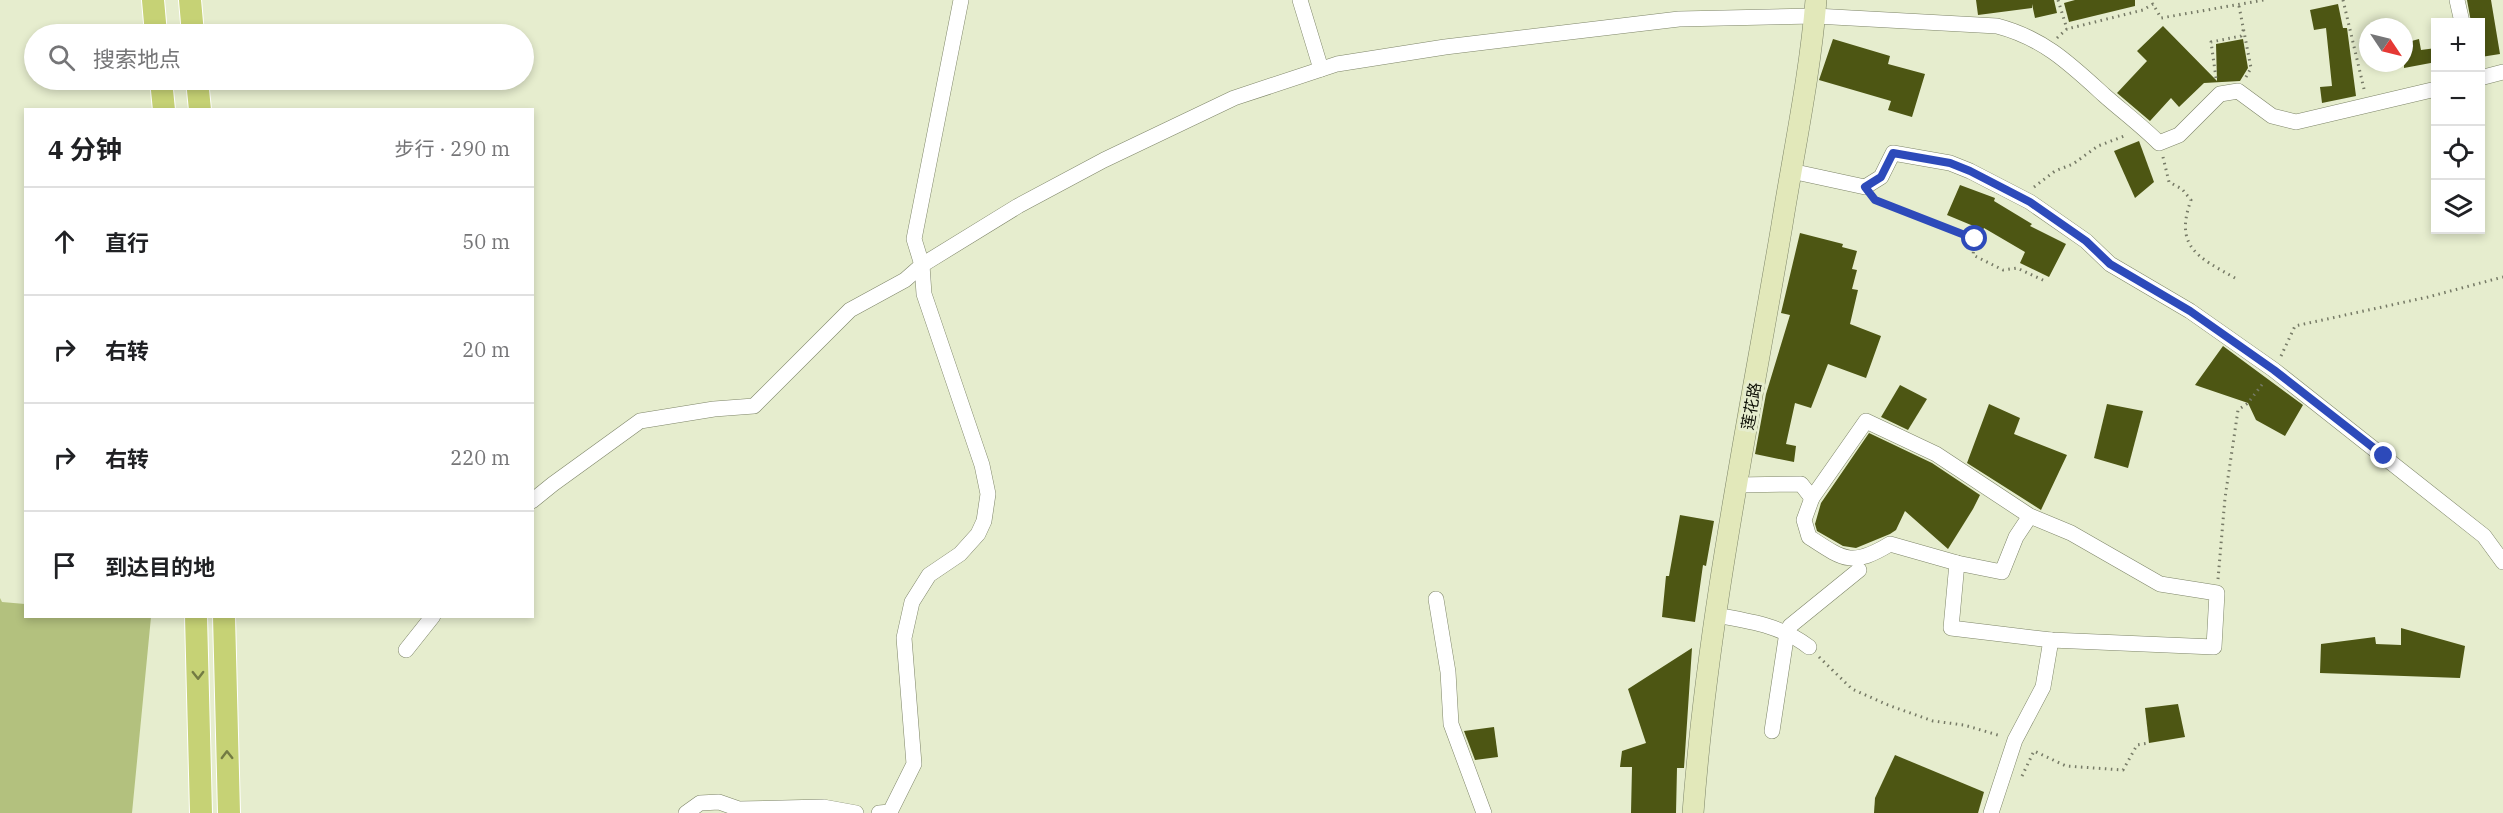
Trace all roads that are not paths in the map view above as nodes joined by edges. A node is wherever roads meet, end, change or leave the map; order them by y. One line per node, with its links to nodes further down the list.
1 (153, 0): 8 (main road)
2 (190, 0): 9 (main road)
3 (960, 0): 19 (street)
4 (1300, 0): 10 (street)
5 (2457, 0): 7 (street)
6 (1816, 8): 10 (street); 15 (street); 18 (main road, 莲花路)
7 (2461, 18)
8 (155, 24)
9 (192, 24)
10 (1321, 69): 19 (street)
11 (2503, 72): 12 (street)
12 (2485, 77)
13 (162, 90): 16 (main road)
14 (198, 90): 17 (main road)
15 (2431, 90)
16 (164, 108)
17 (200, 108)
18 (1791, 171): 20 (main road, 莲花路); 24 (street)
19 (922, 265): 22 (street); 42 (street)
20 (1738, 485): 21 (street); 28 (main road, 莲花路)
21 (1812, 498): 23 (street); 25 (street)
22 (534, 499)
23 (2030, 516): 25 (street); 33 (street)
24 (2503, 562)
25 (1957, 563): 33 (street)
26 (1859, 570): 32 (street)
27 (1436, 599): 43 (street)
28 (1714, 615): 32 (street); 44 (main road, 莲花路)
29 (196, 618): 38 (main road, one-way to 38)
30 (224, 618): 39 (main road, one-way to 30)
31 (431, 618): 35 (street)
32 (1787, 632): 34 (street); 36 (street)
33 (2051, 640): 45 (street)
34 (1809, 646)
35 (406, 650)
36 (1772, 731)
37 (739, 811): 40 (street); 41 (street)
38 (201, 813)
39 (229, 813)
40 (686, 813)
41 (856, 813)
42 (879, 813)
43 (1484, 813)
44 (1693, 813)
45 (1991, 813)

